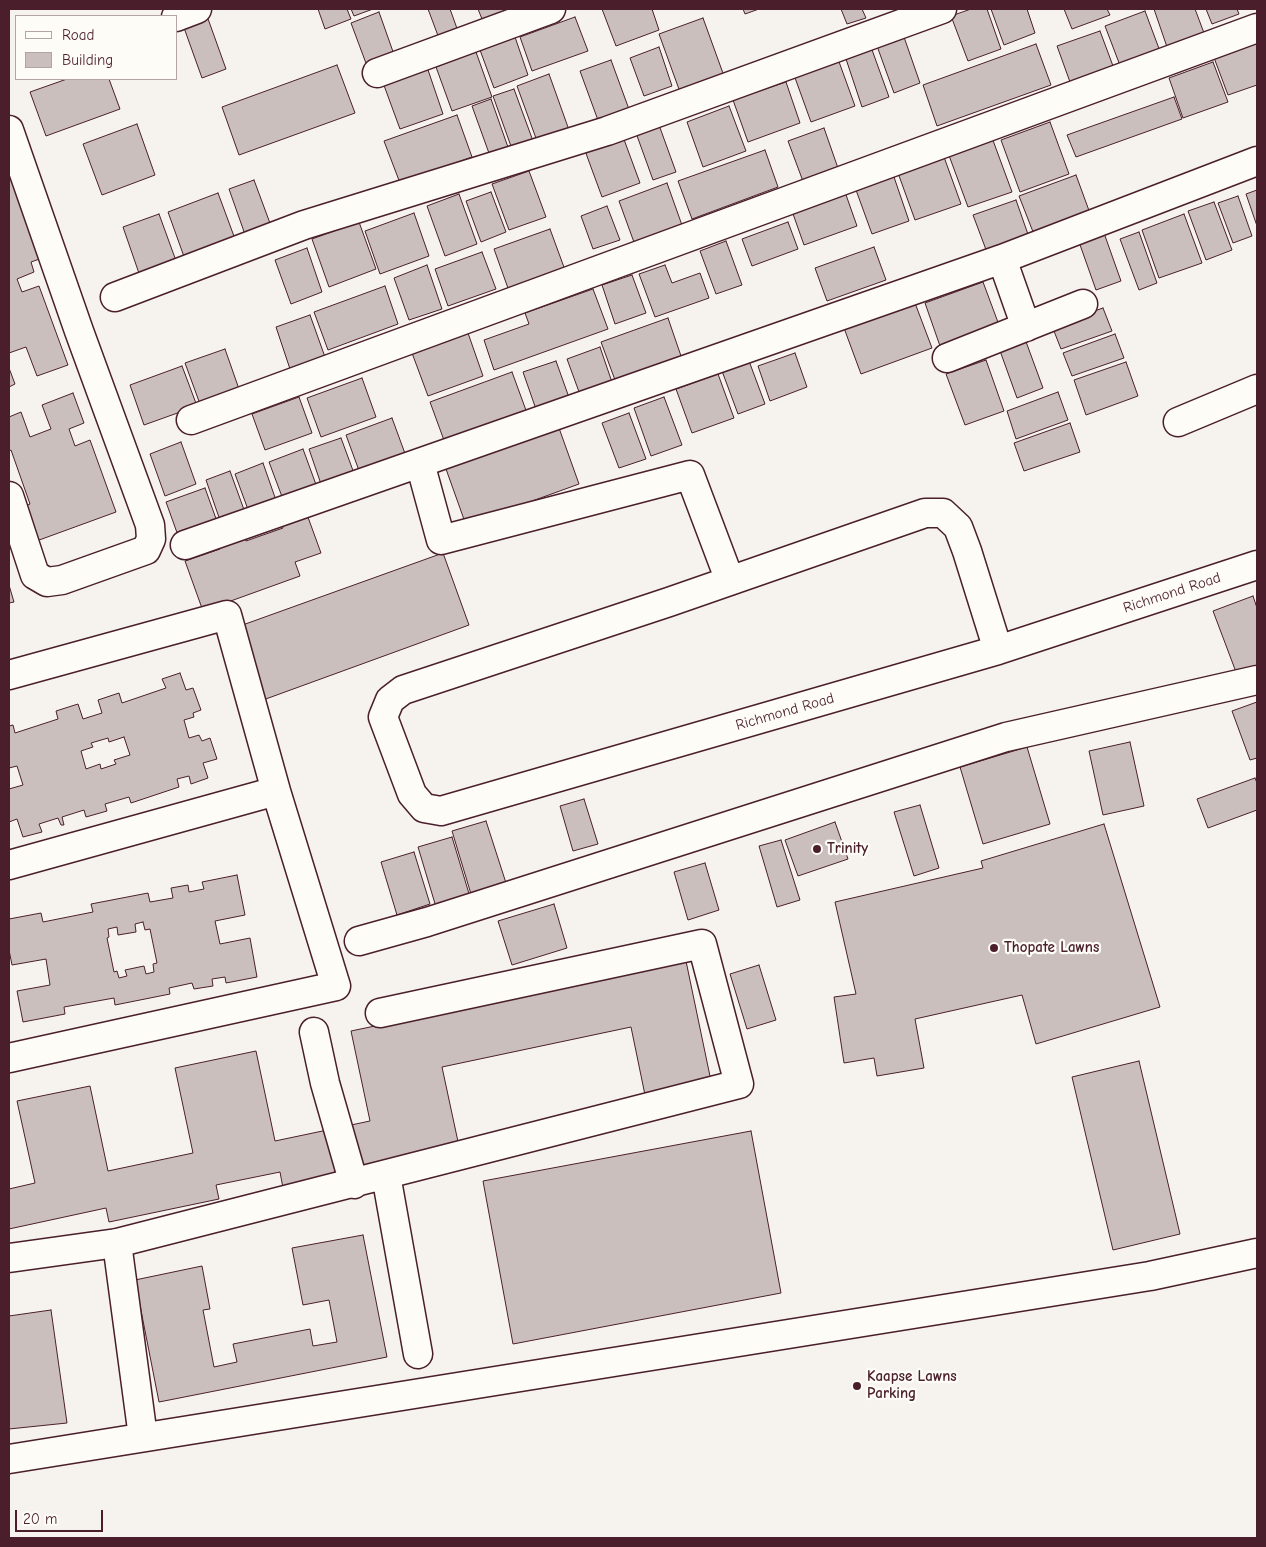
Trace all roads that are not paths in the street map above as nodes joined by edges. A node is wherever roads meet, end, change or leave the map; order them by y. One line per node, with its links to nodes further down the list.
1 (197, 9): 4 (street)
2 (550, 9): 6 (street)
3 (942, 9): 10 (street)
4 (178, 16)
5 (1257, 28): 15 (street)
6 (377, 73)
7 (9, 130): 18 (street)
8 (1257, 161): 9 (street)
9 (1002, 259): 12 (street); 17 (street)
10 (115, 297)
11 (1083, 304): 12 (street)
12 (1026, 327): 13 (street)
13 (948, 358)
14 (1257, 389): 16 (street)
15 (190, 420)
16 (1178, 422)
17 (420, 462): 19 (street); 21 (street)
18 (9, 496)
19 (185, 545)
20 (1257, 565): 22 (street, Richmond Road)
21 (730, 581): 22 (street); 22 (street, Richmond Road)
22 (998, 650)
23 (9, 675): 25 (street)
24 (1257, 680): 27 (street)
25 (276, 791): 26 (street); 30 (street)
26 (9, 864)
27 (359, 941)
28 (380, 1013): 31 (street)
29 (314, 1032): 32 (street)
30 (9, 1058)
31 (386, 1175): 32 (street); 36 (street)
32 (354, 1184): 33 (street)
33 (116, 1243): 35 (street); 37 (street)
34 (1257, 1253): 37 (street)
35 (9, 1258)
36 (418, 1354)
37 (143, 1437): 38 (street)
38 (9, 1458)

